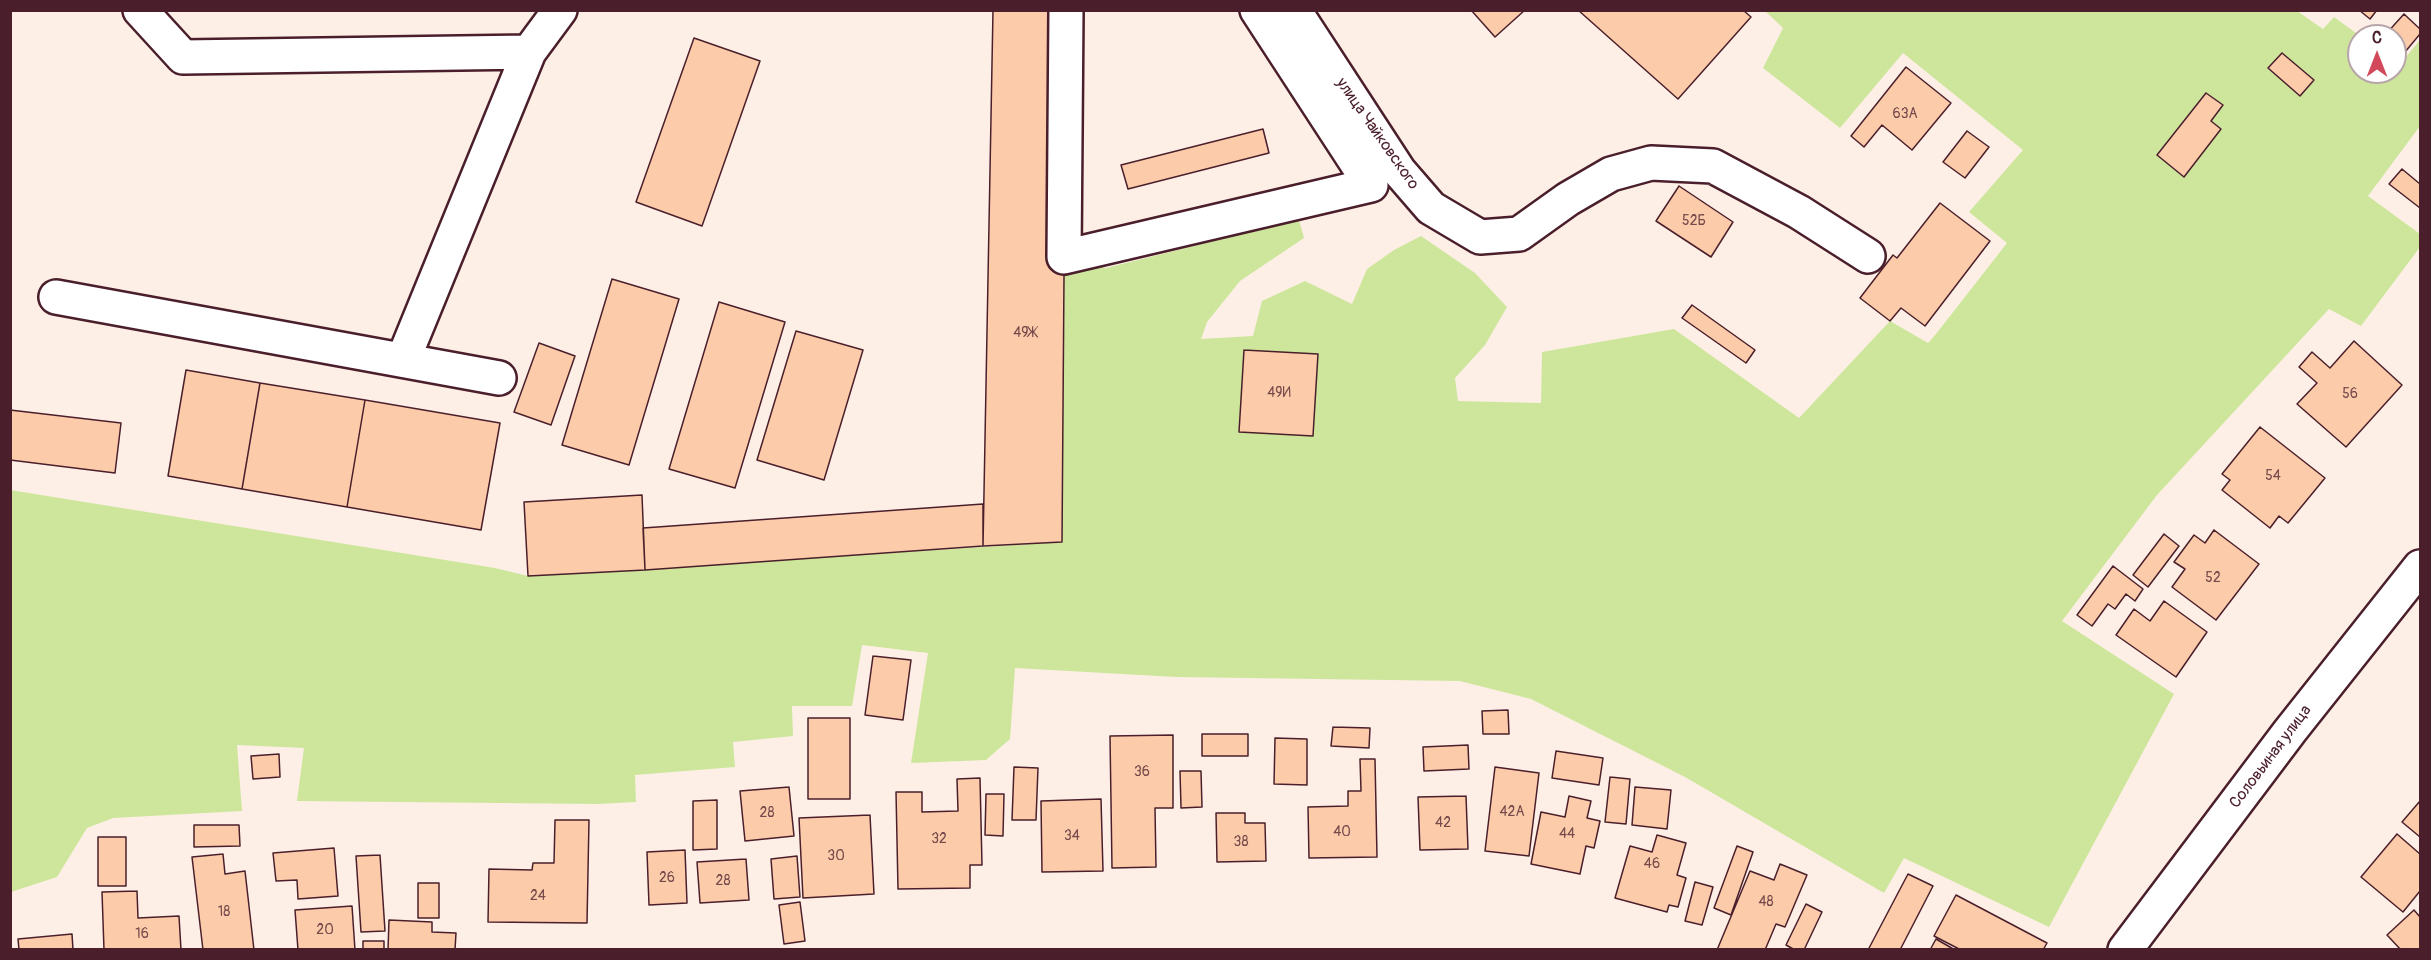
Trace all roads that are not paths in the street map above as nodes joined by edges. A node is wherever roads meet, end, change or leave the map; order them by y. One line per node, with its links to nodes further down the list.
1 (140, 10): 6 (street)
2 (560, 10): 6 (street)
3 (1066, 10): 4 (street)
4 (1257, 10)
5 (1294, 10): 7 (street, улица Чайковского)
6 (529, 52): 9 (street)
7 (1868, 256)
8 (56, 297): 9 (street)
9 (403, 360): 10 (street)
10 (499, 378)
11 (2421, 567): 12 (street, Соловьиная улица)
12 (2125, 950)

